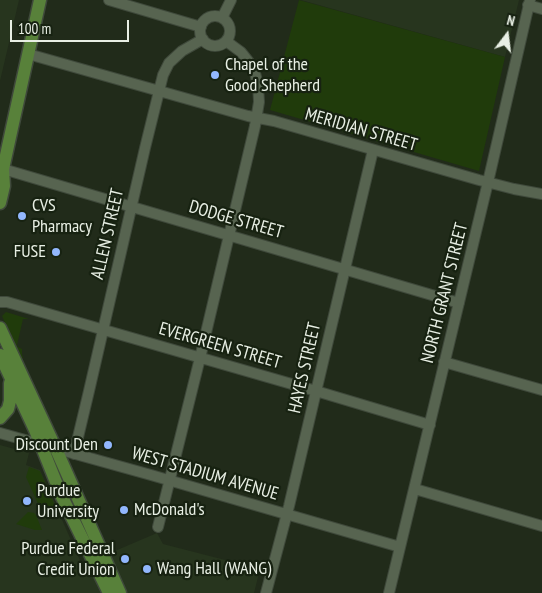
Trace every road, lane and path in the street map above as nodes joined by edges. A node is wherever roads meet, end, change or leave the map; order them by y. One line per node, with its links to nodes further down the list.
1 (40, 0): 10 (main road)
2 (109, 0): 7 (street)
3 (230, 0): 6 (street)
4 (529, 3): 5 (street); 15 (street, NORTH GRANT STREET)
5 (542, 9)
6 (222, 18): 7 (street); 9 (street)
7 (201, 27): 8 (street)
8 (203, 39): 9 (street); 11 (street, ALLEN STREET)
9 (226, 41): 12 (street)
10 (28, 54): 11 (street, MERIDIAN STREET); 14 (main road)
11 (159, 91): 12 (street, MERIDIAN STREET); 18 (street, ALLEN STREET)
12 (257, 118): 13 (street, MERIDIAN STREET); 19 (street)
13 (372, 150): 15 (street, MERIDIAN STREET); 20 (street, HAYES STREET)
14 (2, 172): 17 (main road); 18 (street, DODGE STREET)
15 (488, 182): 16 (street, MERIDIAN STREET); 22 (street, NORTH GRANT STREET)
16 (542, 194)
17 (0, 203)
18 (132, 206): 19 (street, DODGE STREET); 24 (street, ALLEN STREET)
19 (228, 235): 20 (street, DODGE STREET); 26 (street)
20 (344, 269): 22 (street, DODGE STREET); 29 (street, HAYES STREET)
21 (0, 302): 24 (street, EVERGREEN STREET)
22 (459, 303): 27 (street, NORTH GRANT STREET)
23 (0, 328): 35 (main road)
24 (103, 330): 26 (street, EVERGREEN STREET); 36 (street, ALLEN STREET)
25 (0, 355): 28 (main road)
26 (200, 358): 29 (street, EVERGREEN STREET); 37 (street)
27 (444, 362): 30 (street); 32 (street, NORTH GRANT STREET)
28 (10, 378): 31 (main road); 34 (main road)
29 (316, 390): 32 (street, EVERGREEN STREET); 39 (street, HAYES STREET)
30 (542, 390)
31 (0, 418)
32 (430, 425): 38 (street, NORTH GRANT STREET)
33 (0, 433): 34 (street, WEST STADIUM AVENUE)
34 (40, 444): 35 (street, WEST STADIUM AVENUE); 44 (main road)
35 (56, 449): 36 (street, WEST STADIUM AVENUE); 45 (main road)
36 (74, 454): 37 (street, WEST STADIUM AVENUE)
37 (170, 481): 39 (street, WEST STADIUM AVENUE); 41 (street)
38 (415, 489): 40 (street); 42 (street, NORTH GRANT STREET)
39 (286, 515): 42 (street, WEST STADIUM AVENUE); 46 (street, HAYES STREET)
40 (542, 526)
41 (158, 527)
42 (400, 548): 43 (street, NORTH GRANT STREET)
43 (392, 581): 47 (street, NORTH GRANT STREET); 48 (street)
44 (108, 593)
45 (120, 593)
46 (266, 593)
47 (389, 593)
48 (399, 593)

